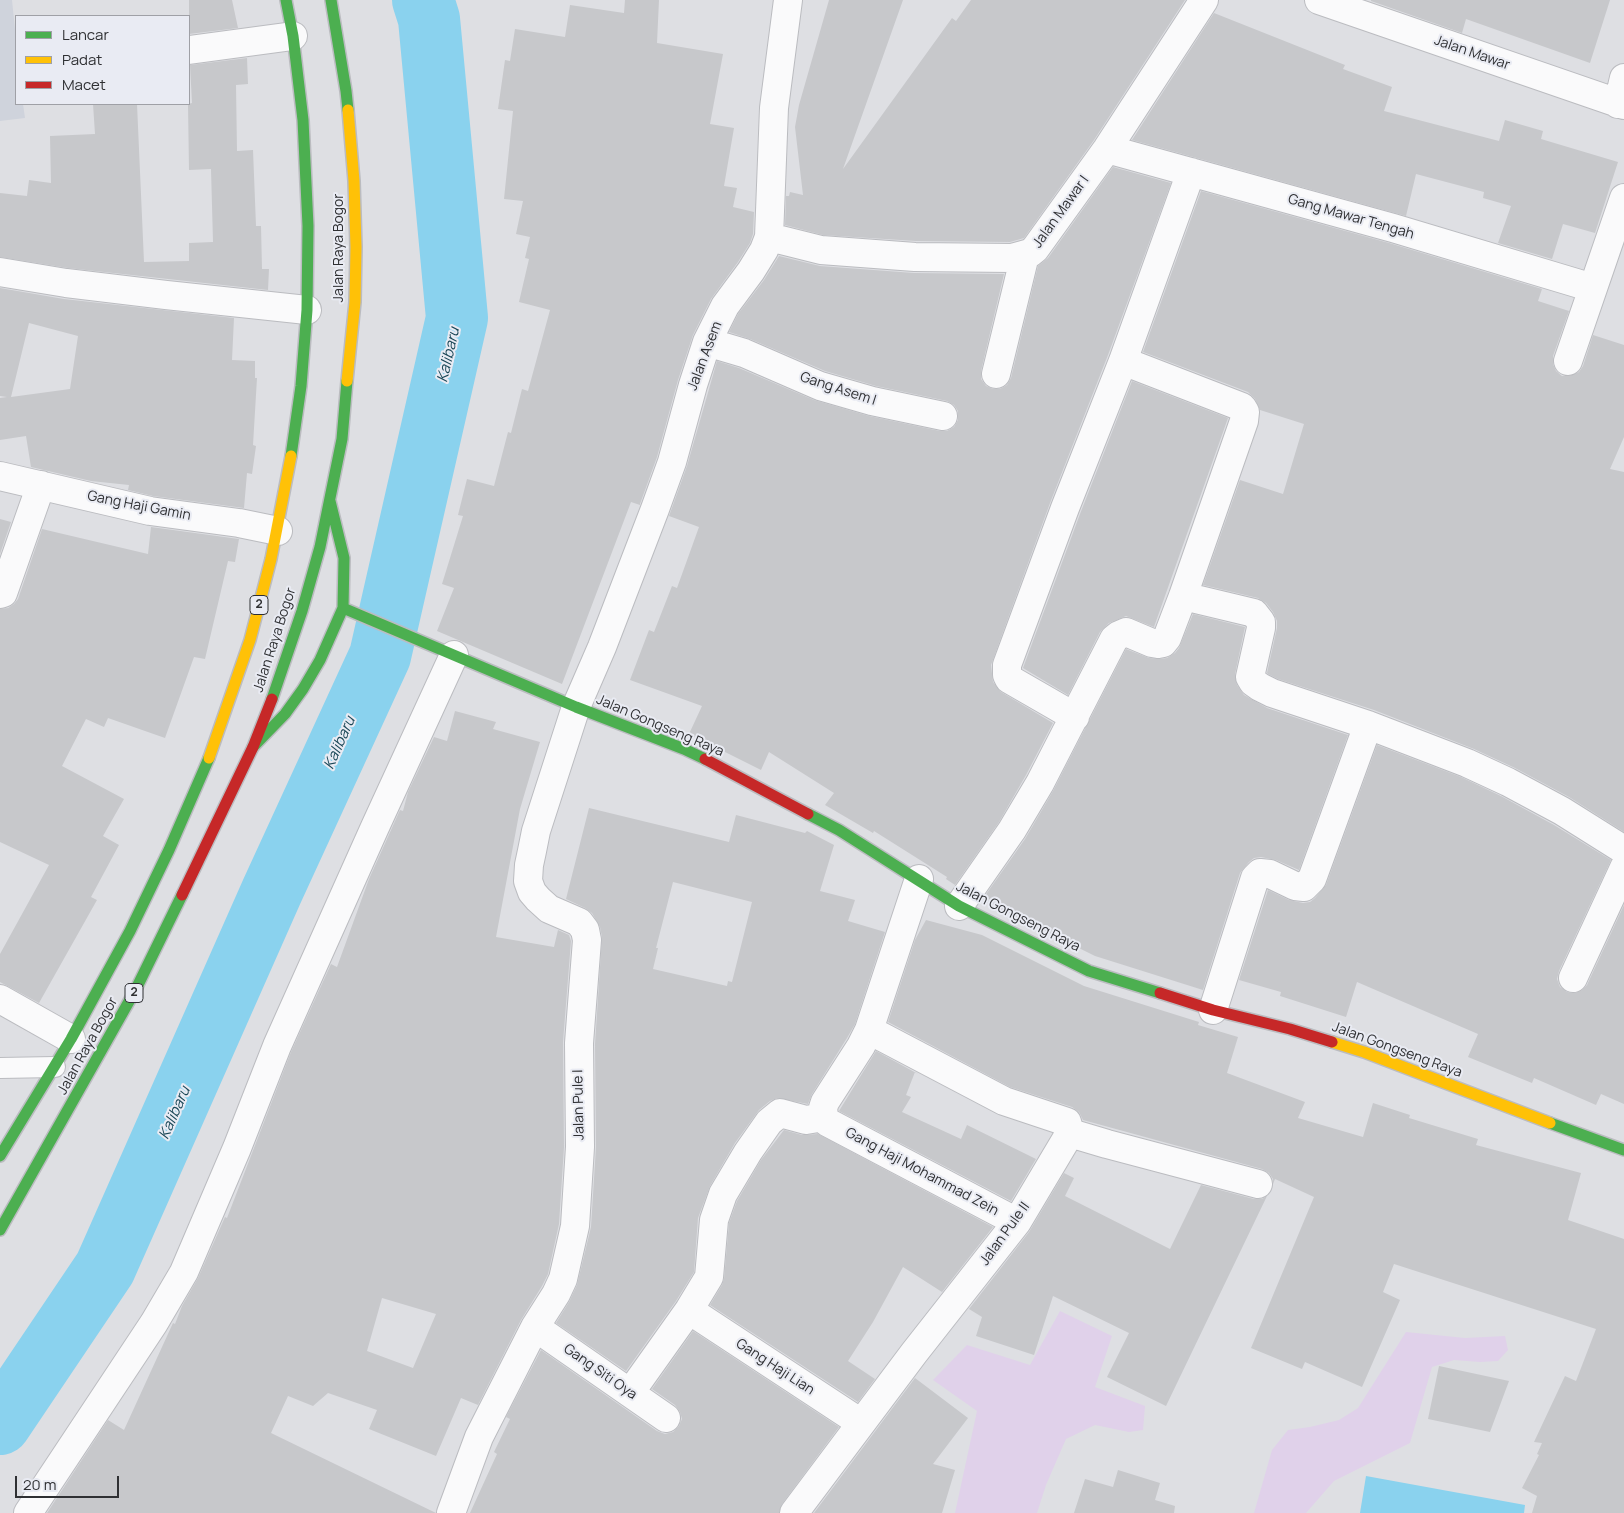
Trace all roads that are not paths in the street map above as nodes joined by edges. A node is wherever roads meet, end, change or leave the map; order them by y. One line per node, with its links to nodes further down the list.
1 (286, 0): 6 (main road, Jalan Raya Bogor / 2)
2 (331, 0): 24 (main road, Jalan Raya Bogor / 2)
3 (788, 0): 12 (street, Jalan Asem)
4 (1204, 0): 9 (street, Jalan Mawar I)
5 (1319, 0): 8 (street, Jalan Mawar)
6 (293, 36): 7 (street); 16 (main road, Jalan Raya Bogor / 2)
7 (190, 50)
8 (1622, 96)
9 (1107, 149): 10 (street, Gang Mawar Tengah); 13 (street, Jalan Mawar I)
10 (1191, 172): 15 (street, Gang Mawar Tengah); 18 (street)
11 (1624, 198): 15 (street)
12 (768, 237): 13 (street, Jalan Mawar I); 17 (street, Jalan Asem)
13 (1025, 255): 20 (street)
14 (0, 272): 16 (street)
15 (1594, 288): 19 (street)
16 (307, 310): 25 (main road, Jalan Raya Bogor / 2)
17 (707, 342): 21 (street, Gang Asem I); 30 (street, Jalan Asem)
18 (1123, 361): 27 (street); 31 (street)
19 (1568, 361)
20 (996, 374)
21 (943, 416)
22 (0, 476): 23 (street, Gang Haji Gamin)
23 (41, 485): 25 (street, Gang Haji Gamin); 26 (street)
24 (330, 501): 28 (main road); 33 (main road, Jalan Raya Bogor / 2)
25 (278, 531): 42 (main road, Jalan Raya Bogor / 2)
26 (0, 594)
27 (1183, 596): 31 (street); 32 (street)
28 (343, 608): 29 (main road, Jalan Gongseng Raya); 33 (main road)
29 (454, 656): 30 (main road, Jalan Gongseng Raya); 57 (street)
30 (576, 706): 36 (main road, Jalan Gongseng Raya); 53 (street, Jalan Pule I)
31 (1075, 717): 37 (street)
32 (1368, 725): 34 (street); 40 (street)
33 (253, 747): 51 (main road, Jalan Raya Bogor / 2)
34 (1624, 850)
35 (1624, 868): 38 (street)
36 (919, 879): 37 (main road, Jalan Gongseng Raya); 41 (street)
37 (959, 906): 40 (main road, Jalan Gongseng Raya)
38 (1573, 978)
39 (0, 999): 42 (street)
40 (1213, 1010): 47 (main road, Jalan Gongseng Raya)
41 (869, 1030): 45 (street); 46 (street)
42 (70, 1039): 43 (main road, Jalan Raya Bogor / 2)
43 (55, 1067): 44 (lane); 48 (main road, Jalan Raya Bogor / 2)
44 (0, 1068)
45 (826, 1119): 50 (street, Gang Haji Mohammad Zein); 52 (street)
46 (1070, 1132): 49 (street); 50 (street, Jalan Pule II)
47 (1624, 1150)
48 (0, 1156)
49 (1258, 1184)
50 (1017, 1222): 56 (street, Jalan Pule II)
51 (0, 1230)
52 (689, 1310): 54 (street); 56 (street, Gang Haji Lian)
53 (535, 1327): 54 (street, Gang Siti Oya); 58 (street, Jalan Pule I)
54 (630, 1393): 55 (street, Gang Siti Oya)
55 (666, 1418)
56 (860, 1423): 59 (street, Jalan Pule II)
57 (30, 1512)
58 (451, 1513)
59 (794, 1513)

